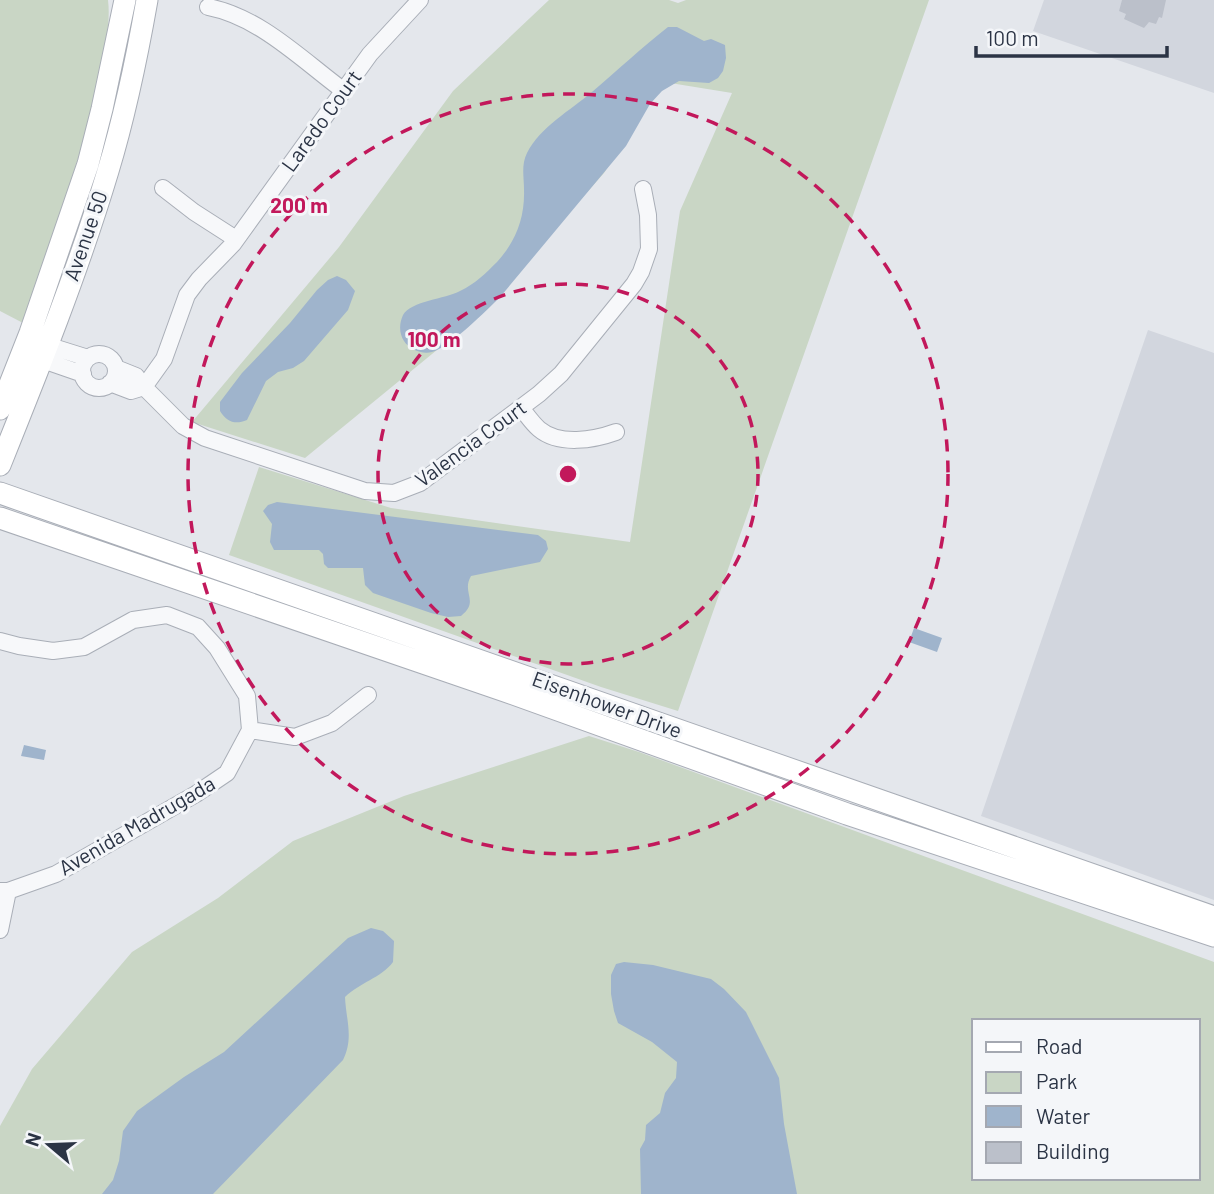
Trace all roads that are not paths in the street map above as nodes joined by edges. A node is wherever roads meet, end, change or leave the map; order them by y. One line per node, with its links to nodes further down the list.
1 (125, 0): 9 (main road, Avenue 50)
2 (147, 0): 9 (main road, Avenue 50)
3 (420, 0): 5 (street, Laredo Court)
4 (208, 7): 5 (street)
5 (344, 91): 8 (street, Laredo Court)
6 (163, 188): 8 (street)
7 (643, 189): 13 (street, Valencia Court)
8 (236, 239): 12 (street, Laredo Court)
9 (35, 350): 10 (street); 14 (main road, Avenue 50); 16 (main road, Avenue 50)
10 (85, 366): 11 (street); 11 (street)
11 (113, 376): 12 (street)
12 (144, 387): 13 (street, Valencia Court)
13 (521, 408): 15 (street)
14 (0, 409)
15 (616, 432)
16 (0, 465)
17 (0, 493): 21 (main road, Eisenhower Drive)
18 (0, 518): 21 (main road, Eisenhower Drive)
19 (0, 641): 22 (street)
20 (368, 695): 22 (street)
21 (587, 709): 23 (main road, Eisenhower Drive)
22 (250, 730): 26 (street, Avenida Madrugada)
23 (650, 732): 24 (main road, Eisenhower Drive); 25 (main road, Eisenhower Drive)
24 (785, 791): 25 (main road); 28 (main road, Eisenhower Drive)
25 (871, 798): 27 (main road, Eisenhower Drive)
26 (4, 891): 30 (street)
27 (1167, 900): 28 (main road); 29 (main road, Eisenhower Drive)
28 (1134, 909): 31 (main road, Eisenhower Drive)
29 (1214, 917)
30 (0, 930)
31 (1214, 936)

